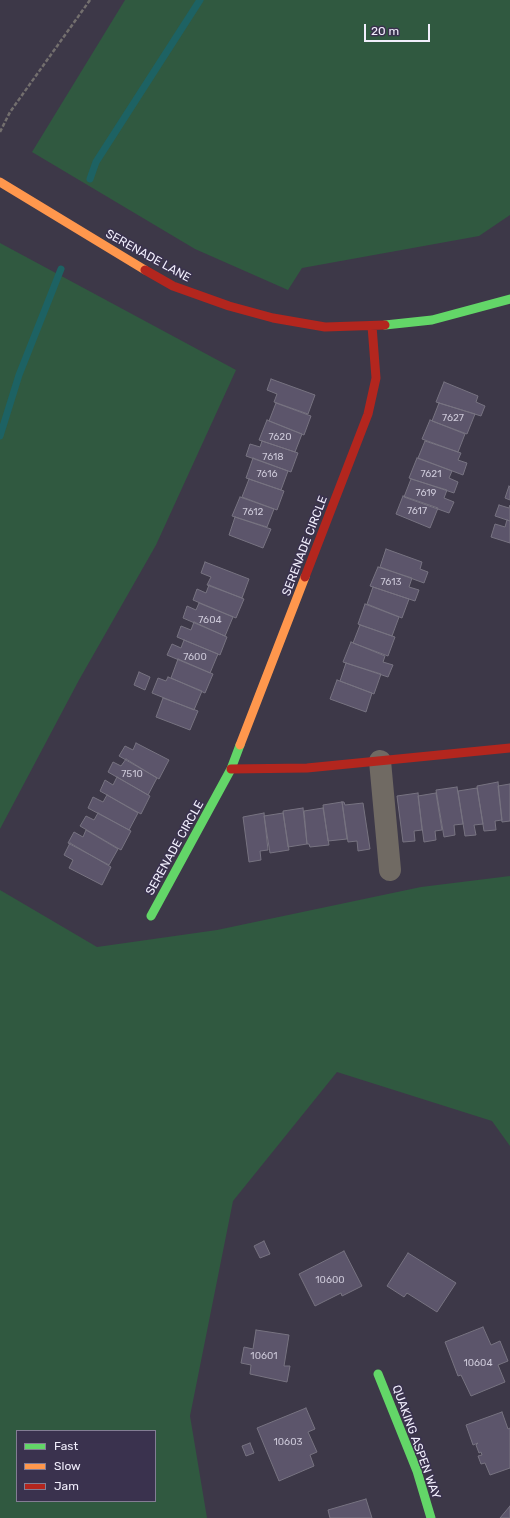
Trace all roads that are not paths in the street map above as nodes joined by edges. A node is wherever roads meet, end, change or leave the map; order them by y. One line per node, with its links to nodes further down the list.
1 (0, 182): 3 (street, SERENADE LANE)
2 (510, 299): 3 (street, SERENADE LANE)
3 (372, 326): 6 (street, SERENADE CIRCLE)
4 (510, 748): 5 (street)
5 (380, 761): 6 (street); 7 (street)
6 (232, 769): 8 (street, SERENADE CIRCLE)
7 (390, 870)
8 (151, 916)
9 (378, 1374): 10 (street, QUAKING ASPEN WAY)
10 (431, 1518)

